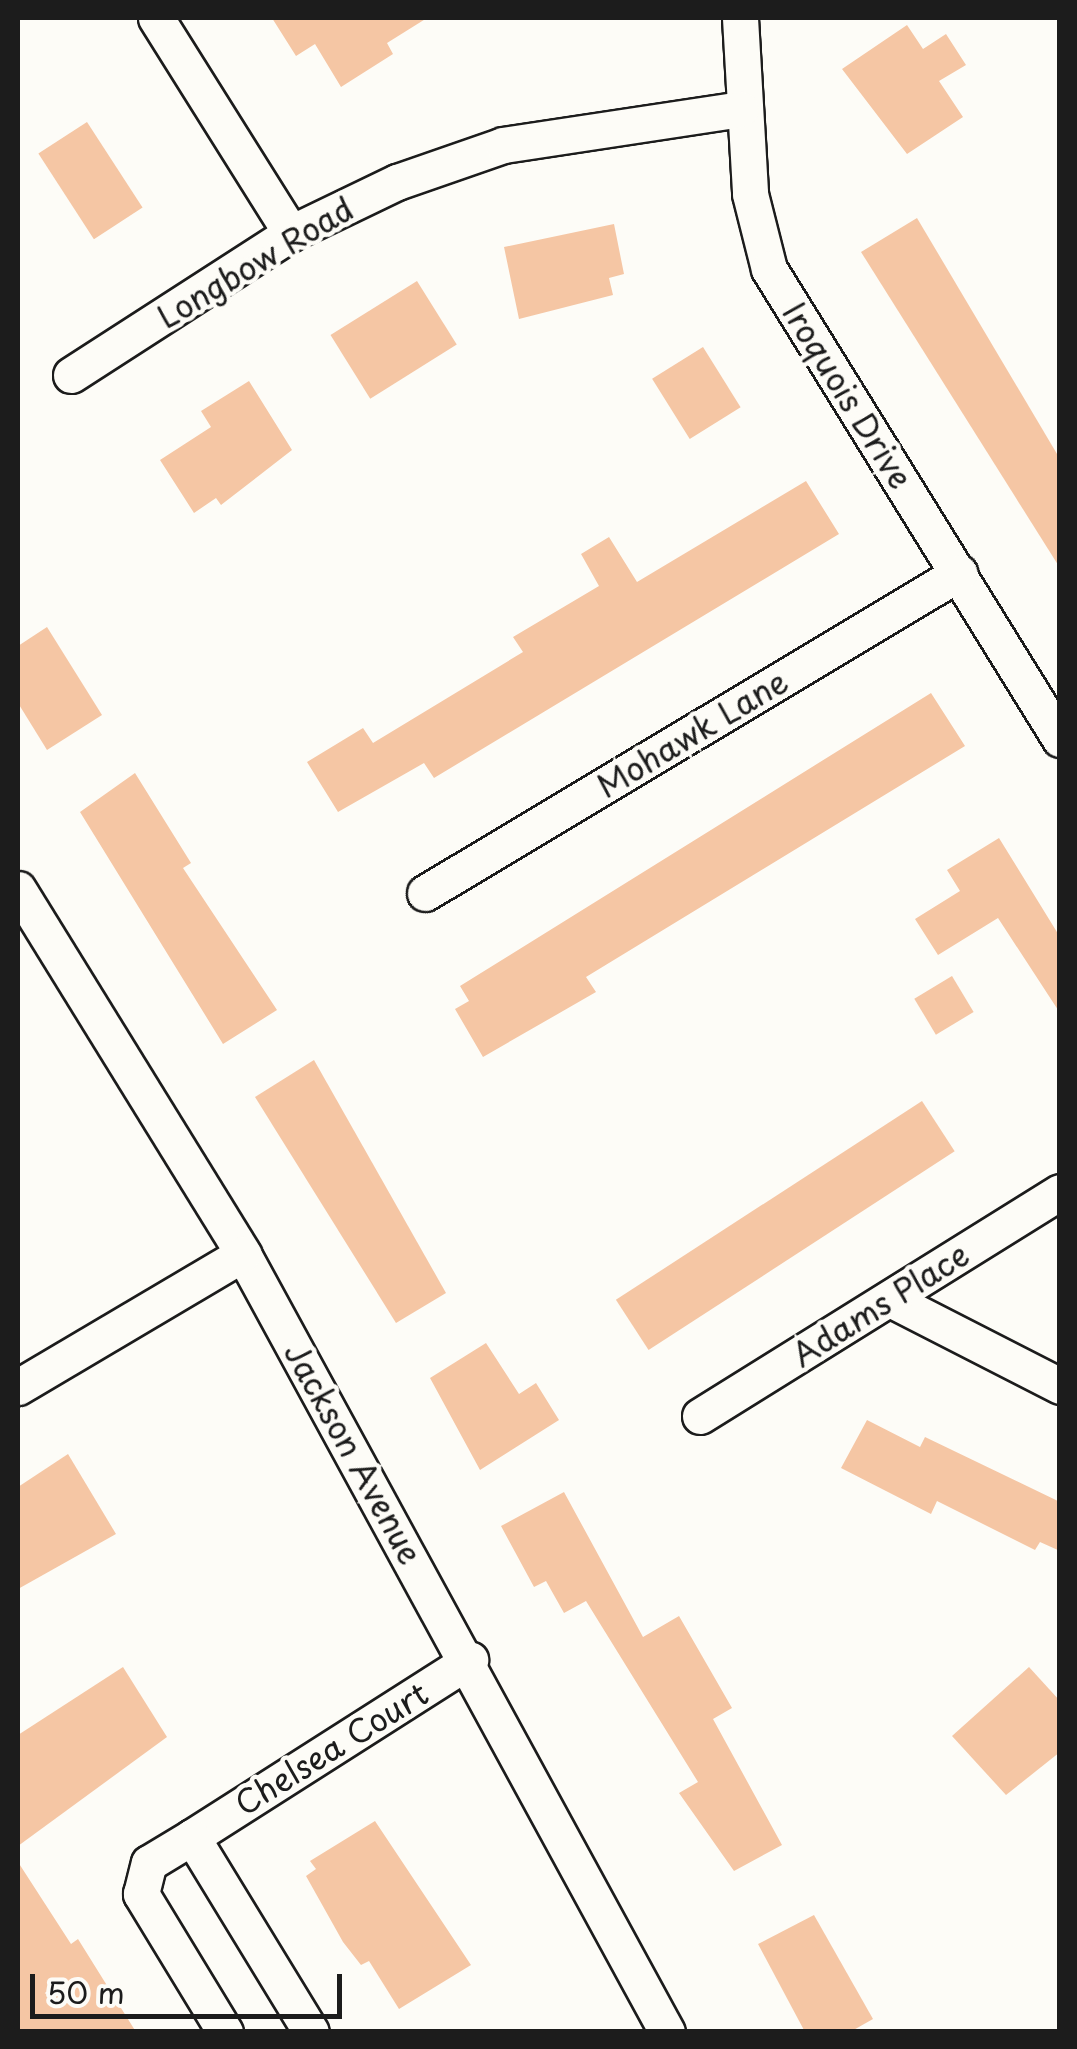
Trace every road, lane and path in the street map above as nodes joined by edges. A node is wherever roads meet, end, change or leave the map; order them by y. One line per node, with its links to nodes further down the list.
1 (156, 18): 4 (street)
2 (740, 18): 3 (street, Iroquois Drive)
3 (740, 110): 4 (street, Longbow Road); 6 (street, Iroquois Drive)
4 (291, 234): 5 (street, Longbow Road)
5 (71, 374)
6 (958, 573): 7 (street, Iroquois Drive); 9 (street, Mohawk Lane)
7 (1060, 738)
8 (18, 890): 11 (street, Jackson Avenue)
9 (424, 893)
10 (1060, 1192): 12 (street, Adams Place)
11 (242, 1254): 14 (street); 16 (street, Jackson Avenue)
12 (890, 1298): 13 (street); 15 (street, Adams Place)
13 (1060, 1386)
14 (18, 1387)
15 (700, 1416)
16 (470, 1660): 17 (street, Chelsea Court); 20 (street, Jackson Avenue)
17 (192, 1836): 18 (street, Chelsea Court); 19 (street)
18 (226, 2032)
19 (311, 2032)
20 (667, 2032)

